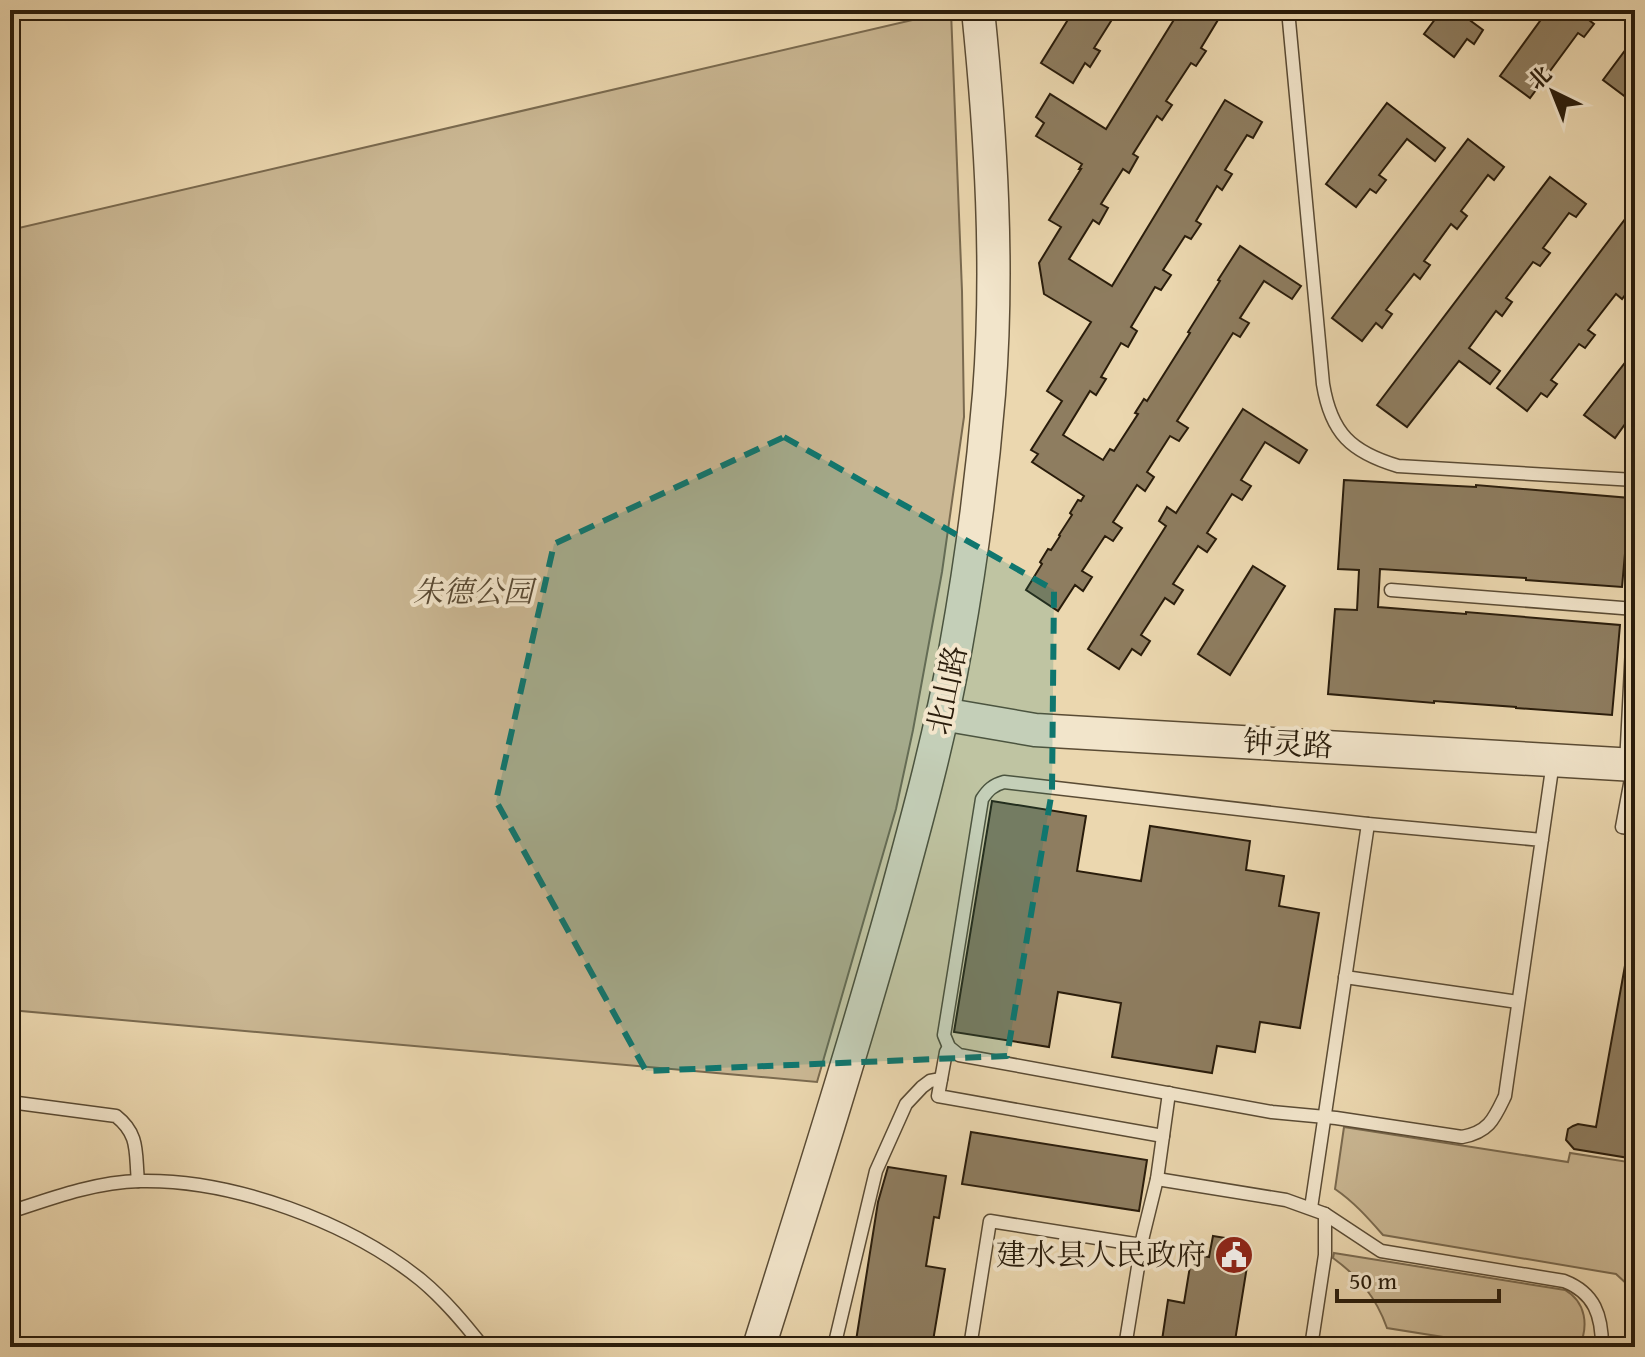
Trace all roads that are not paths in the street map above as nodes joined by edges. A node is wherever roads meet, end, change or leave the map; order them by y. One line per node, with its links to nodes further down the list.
1 (978, 10): 7 (street, 北山路)
2 (999, 10): 7 (street, 北山路)
3 (1288, 10): 4 (lane)
4 (1635, 480)
5 (1391, 590): 6 (lane)
6 (1635, 609): 9 (lane)
7 (953, 716): 8 (street, 钟灵路); 28 (street, 北山路); 29 (street, 北山路)
8 (1553, 759): 9 (street, 钟灵路); 12 (lane)
9 (1631, 765): 11 (lane)
10 (1368, 824): 12 (lane); 13 (lane); 15 (lane)
11 (1635, 829)
12 (1542, 840): 14 (lane)
13 (1345, 977): 14 (lane); 19 (lane)
14 (1518, 1002): 19 (lane)
15 (949, 1047): 16 (lane); 17 (lane)
16 (941, 1079): 20 (lane); 30 (lane)
17 (1169, 1093): 19 (lane); 20 (lane)
18 (10, 1102): 22 (lane)
19 (1324, 1117): 23 (lane)
20 (1163, 1136): 21 (lane)
21 (1157, 1179): 23 (lane); 26 (lane)
22 (138, 1181): 24 (lane); 27 (lane)
23 (1311, 1208): 25 (lane)
24 (10, 1212)
25 (1325, 1214): 33 (lane); 34 (lane)
26 (1141, 1245): 31 (lane); 32 (lane)
27 (483, 1347)
28 (759, 1347)
29 (781, 1347)
30 (834, 1347)
31 (970, 1347)
32 (1125, 1347)
33 (1311, 1347)
34 (1602, 1347)

